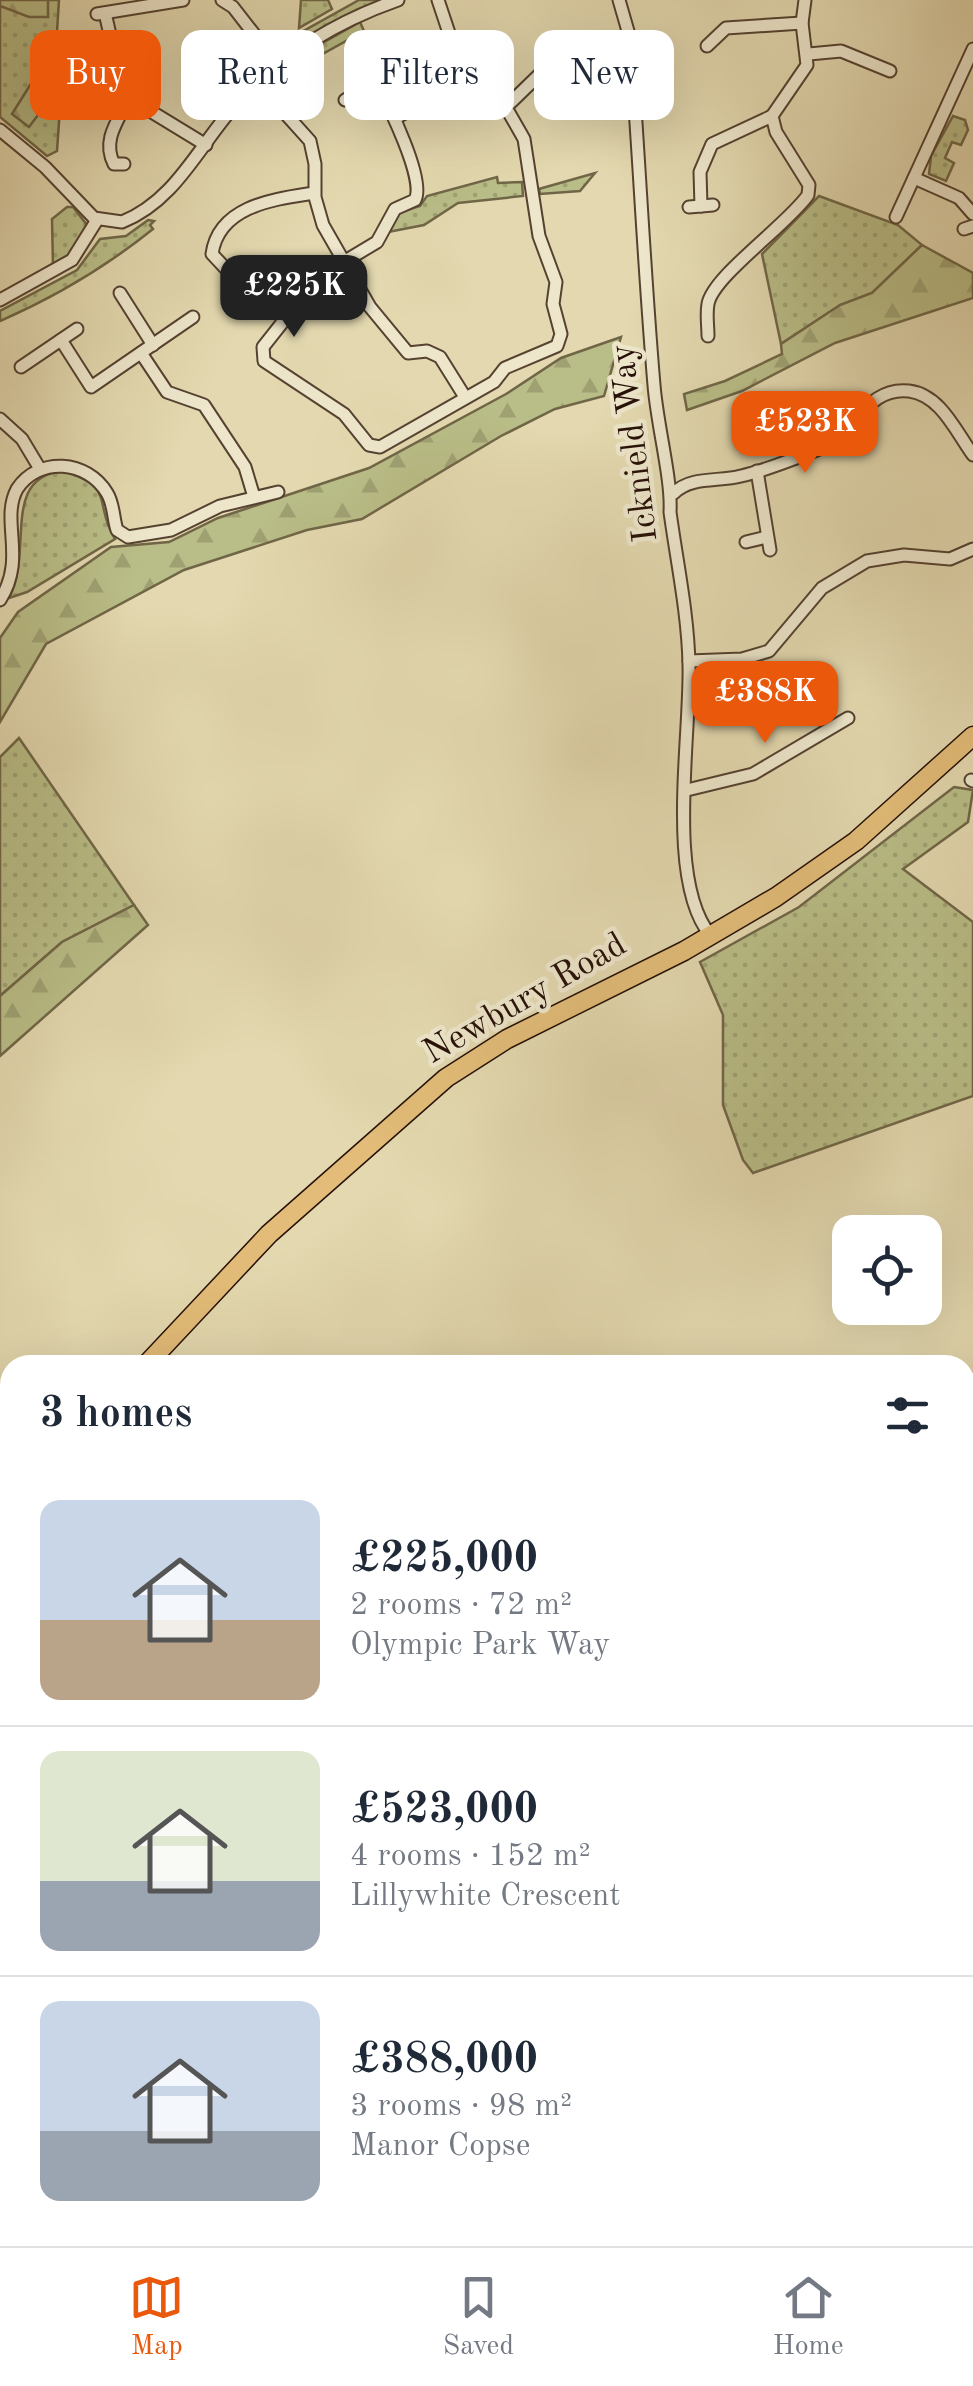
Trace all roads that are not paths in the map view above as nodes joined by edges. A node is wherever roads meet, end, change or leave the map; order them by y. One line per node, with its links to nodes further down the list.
1 (182, 0): 8 (street)
2 (222, 0): 9 (street)
3 (398, 0): 11 (street)
4 (438, 0): 10 (street)
5 (619, 0): 50 (street, Icknield Way)
6 (805, 0): 7 (street)
7 (802, 23): 12 (street); 14 (street)
8 (106, 30)
9 (252, 30)
10 (446, 30)
11 (324, 36)
12 (707, 46)
13 (973, 48): 28 (street)
14 (809, 54): 15 (street); 18 (street)
15 (890, 71)
16 (534, 80): 17 (street)
17 (514, 99)
18 (772, 116): 30 (street); 39 (street)
19 (161, 119): 26 (street)
20 (118, 120): 27 (street)
21 (226, 120): 26 (street)
22 (291, 120): 29 (street)
23 (397, 120): 34 (street)
24 (511, 120): 44 (street)
25 (0, 130): 33 (street)
26 (206, 145): 33 (street)
27 (124, 164)
28 (914, 178): 31 (street); 32 (street)
29 (314, 193): 34 (street); 44 (street)
30 (701, 206)
31 (973, 214)
32 (896, 218)
33 (97, 220): 36 (street)
34 (347, 260): 44 (street)
35 (120, 294): 41 (street)
36 (0, 300)
37 (193, 317): 41 (street)
38 (77, 329): 40 (street)
39 (708, 336)
40 (61, 340): 42 (street); 43 (street)
41 (153, 345): 42 (street)
42 (142, 354): 51 (street)
43 (22, 368)
44 (465, 398)
45 (0, 419): 47 (street)
46 (971, 447): 48 (street)
47 (40, 470): 51 (street); 54 (street)
48 (757, 472): 50 (street); 52 (street)
49 (278, 492): 51 (street)
50 (674, 493): 55 (street, Icknield Way)
51 (254, 497)
52 (746, 542)
53 (973, 550): 55 (street)
54 (0, 600)
55 (689, 661): 58 (street, Icknield Way)
56 (848, 718): 58 (street)
57 (973, 736): 59 (main road, Newbury Road)
58 (686, 790): 59 (street, Icknield Way)
59 (711, 936): 60 (main road, Newbury Road)
60 (155, 1355)

